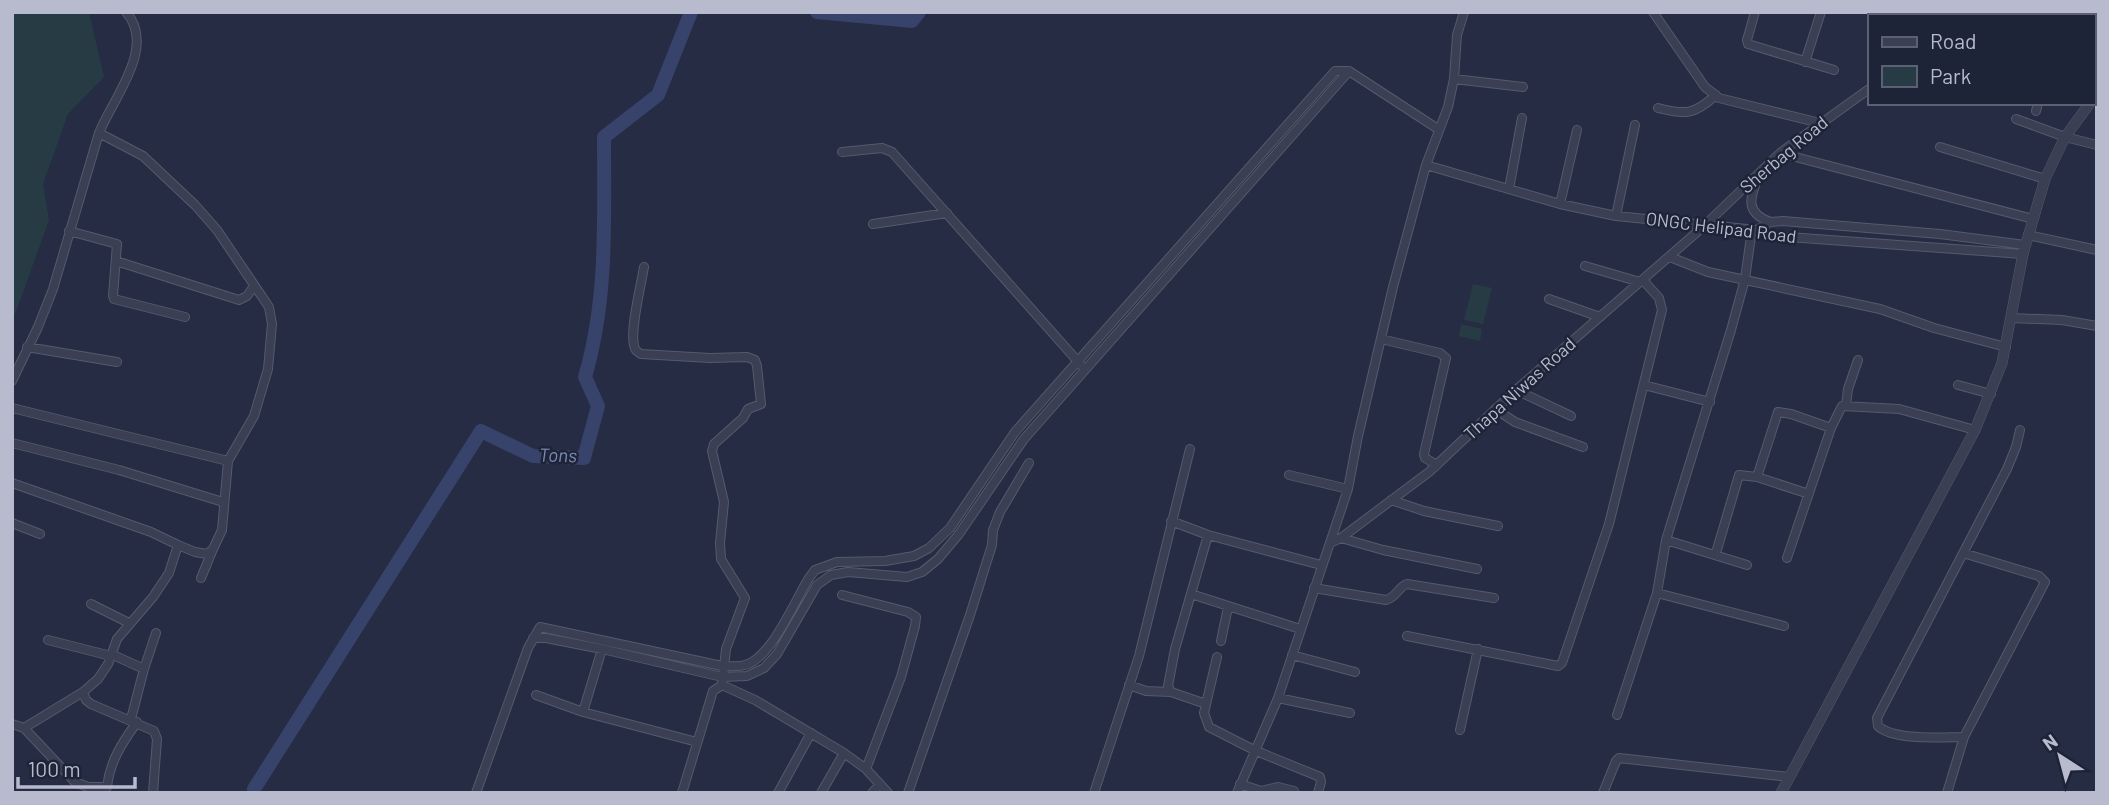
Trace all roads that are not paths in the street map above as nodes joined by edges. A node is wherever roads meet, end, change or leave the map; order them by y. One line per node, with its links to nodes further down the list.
1 (125, 12): 21 (street)
2 (1464, 12): 9 (street)
3 (1653, 12): 12 (street)
4 (1755, 12): 6 (street)
5 (1821, 12): 6 (street)
6 (1805, 62): 7 (street)
7 (1834, 70)
8 (1349, 71): 19 (street); 25 (street); 28 (street)
9 (1454, 79): 10 (street); 19 (street)
10 (1523, 87)
11 (1868, 90): 17 (street, Sherbag Road)
12 (1716, 95): 14 (street); 17 (street)
13 (2090, 105): 22 (street)
14 (1658, 108)
15 (1522, 118): 32 (street)
16 (2016, 119): 22 (street)
17 (1821, 123): 27 (street, Sherbag Road)
18 (1634, 125): 35 (street)
19 (1438, 129): 29 (street)
20 (1577, 130): 33 (street)
21 (99, 134): 41 (street); 50 (street)
22 (2065, 137): 23 (street); 31 (street)
23 (2097, 145)
24 (1940, 147): 31 (street)
25 (1267, 148): 28 (street); 51 (street)
26 (842, 152): 34 (street)
27 (1780, 153): 30 (street, Sherbag Road); 36 (street)
28 (1275, 154): 52 (street)
29 (1426, 165): 32 (street, ONGC Helipad Road); 58 (street)
30 (1760, 172): 37 (street); 39 (street, Sherbag Road)
31 (2045, 179): 36 (street)
32 (1508, 189): 33 (street, ONGC Helipad Road)
33 (1560, 204): 35 (street, ONGC Helipad Road)
34 (947, 213): 38 (street); 63 (street)
35 (1616, 216): 39 (street, ONGC Helipad Road)
36 (2033, 219): 42 (street)
37 (1770, 222): 40 (street); 42 (street)
38 (873, 224)
39 (1704, 226): 40 (street, ONGC Helipad Road); 44 (street, Thapa Niwas Road)
40 (1755, 230): 42 (street, ONGC Helipad Road); 48 (street)
41 (69, 231): 45 (street); 59 (street)
42 (2025, 245): 43 (street); 56 (street)
43 (2097, 250)
44 (1670, 257): 48 (street); 49 (street, Thapa Niwas Road)
45 (116, 261): 50 (street); 54 (street)
46 (1585, 266): 49 (street)
47 (644, 267): 128 (street)
48 (1745, 279): 60 (street); 70 (street)
49 (1642, 281): 55 (street, Thapa Niwas Road); 66 (street)
50 (254, 286): 81 (street)
51 (1138, 293): 52 (street); 63 (street)
52 (1147, 299): 64 (street)
53 (1549, 299): 55 (street)
54 (185, 317)
55 (1600, 317): 68 (street, Thapa Niwas Road)
56 (2011, 318): 57 (street); 60 (street)
57 (2097, 326)
58 (1381, 338): 83 (street); 87 (street)
59 (27, 347): 62 (street); 65 (street)
60 (2006, 347): 69 (street)
61 (1858, 360): 71 (street)
62 (117, 362)
63 (1078, 362): 64 (street); 128 (street)
64 (1085, 370): 131 (street)
65 (12, 381)
66 (1644, 385): 70 (street); 124 (street)
67 (1958, 385): 69 (street)
68 (1516, 390): 73 (street, Thapa Niwas Road); 74 (street)
69 (1991, 394): 76 (street)
70 (1710, 402): 97 (street)
71 (1846, 405): 75 (street); 76 (street)
72 (12, 408): 81 (street)
73 (1495, 409): 79 (street); 83 (street, Thapa Niwas Road)
74 (1571, 416)
75 (1831, 428): 85 (street); 88 (street)
76 (1975, 430): 151 (street)
77 (2020, 430): 102 (street)
78 (12, 443): 90 (street)
79 (1583, 447)
80 (1191, 449): 91 (street)
81 (228, 461): 90 (street)
82 (1029, 463): 163 (street)
83 (1437, 465): 89 (street, Thapa Niwas Road)
84 (1289, 475): 87 (street)
85 (1757, 477): 88 (street); 101 (street)
86 (12, 483): 99 (street)
87 (1348, 489): 98 (street)
88 (1809, 494): 103 (street)
89 (1391, 500): 93 (street); 96 (street, Thapa Niwas Road)
90 (223, 502): 100 (street)
91 (1171, 521): 95 (street); 132 (street)
92 (12, 523): 94 (street)
93 (1499, 526)
94 (40, 534)
95 (1208, 535): 104 (street); 110 (street)
96 (1341, 538): 98 (street, Thapa Niwas Road); 106 (street)
97 (1666, 540): 101 (street); 109 (street)
98 (1330, 543): 104 (street)
99 (178, 545): 100 (street); 115 (street)
100 (213, 550): 107 (street)
101 (1716, 553): 105 (street)
102 (1963, 553): 146 (street); 146 (street)
103 (1787, 558)
104 (1321, 565): 108 (street)
105 (1747, 565)
106 (1477, 569)
107 (201, 578)
108 (1314, 588): 112 (street); 117 (street)
109 (1657, 593): 116 (street); 140 (street)
110 (1191, 594): 114 (street); 134 (street)
111 (842, 595): 150 (street)
112 (1494, 598)
113 (91, 604): 115 (street)
114 (1228, 607): 117 (street); 122 (street)
115 (129, 623): 125 (street)
116 (1784, 626)
117 (1300, 629): 126 (street)
118 (156, 633): 129 (street)
119 (1406, 636): 124 (street)
120 (533, 638): 123 (street); 128 (street); 157 (street)
121 (48, 640): 125 (street)
122 (1221, 641)
123 (602, 649): 131 (street); 138 (street)
124 (1478, 649): 144 (street)
125 (111, 655): 129 (street); 133 (street)
126 (1292, 655): 130 (street); 136 (street)
127 (1217, 657): 137 (street)
128 (723, 666): 131 (street)
129 (144, 669): 141 (street)
130 (1355, 672)
131 (722, 681): 145 (street); 147 (street)
132 (1129, 685): 134 (street); 164 (street)
133 (83, 692): 141 (street); 143 (street)
134 (1171, 692): 137 (street)
135 (536, 695): 138 (street)
136 (1278, 698): 139 (street); 148 (street)
137 (1206, 704): 148 (street)
138 (583, 712): 147 (street)
139 (1350, 713)
140 (1617, 715)
141 (134, 721): 154 (street); 156 (street)
142 (12, 724): 143 (street)
143 (24, 728): 154 (street)
144 (1460, 730)
145 (811, 733): 149 (street); 159 (street)
146 (1964, 737): 168 (street)
147 (697, 743): 158 (street)
148 (1254, 750): 153 (street); 165 (street)
149 (844, 753): 150 (street); 160 (street)
150 (866, 769): 152 (street)
151 (1789, 777): 166 (street); 167 (street)
152 (880, 784): 161 (street); 162 (street)
153 (1238, 789): 155 (street)
154 (107, 790)
155 (1294, 791)
156 (153, 793)
157 (476, 793)
158 (682, 793)
159 (778, 793)
160 (821, 793)
161 (872, 793)
162 (888, 793)
163 (908, 793)
164 (1094, 793)
165 (1318, 793)
166 (1604, 793)
167 (1781, 793)
168 (1947, 793)

